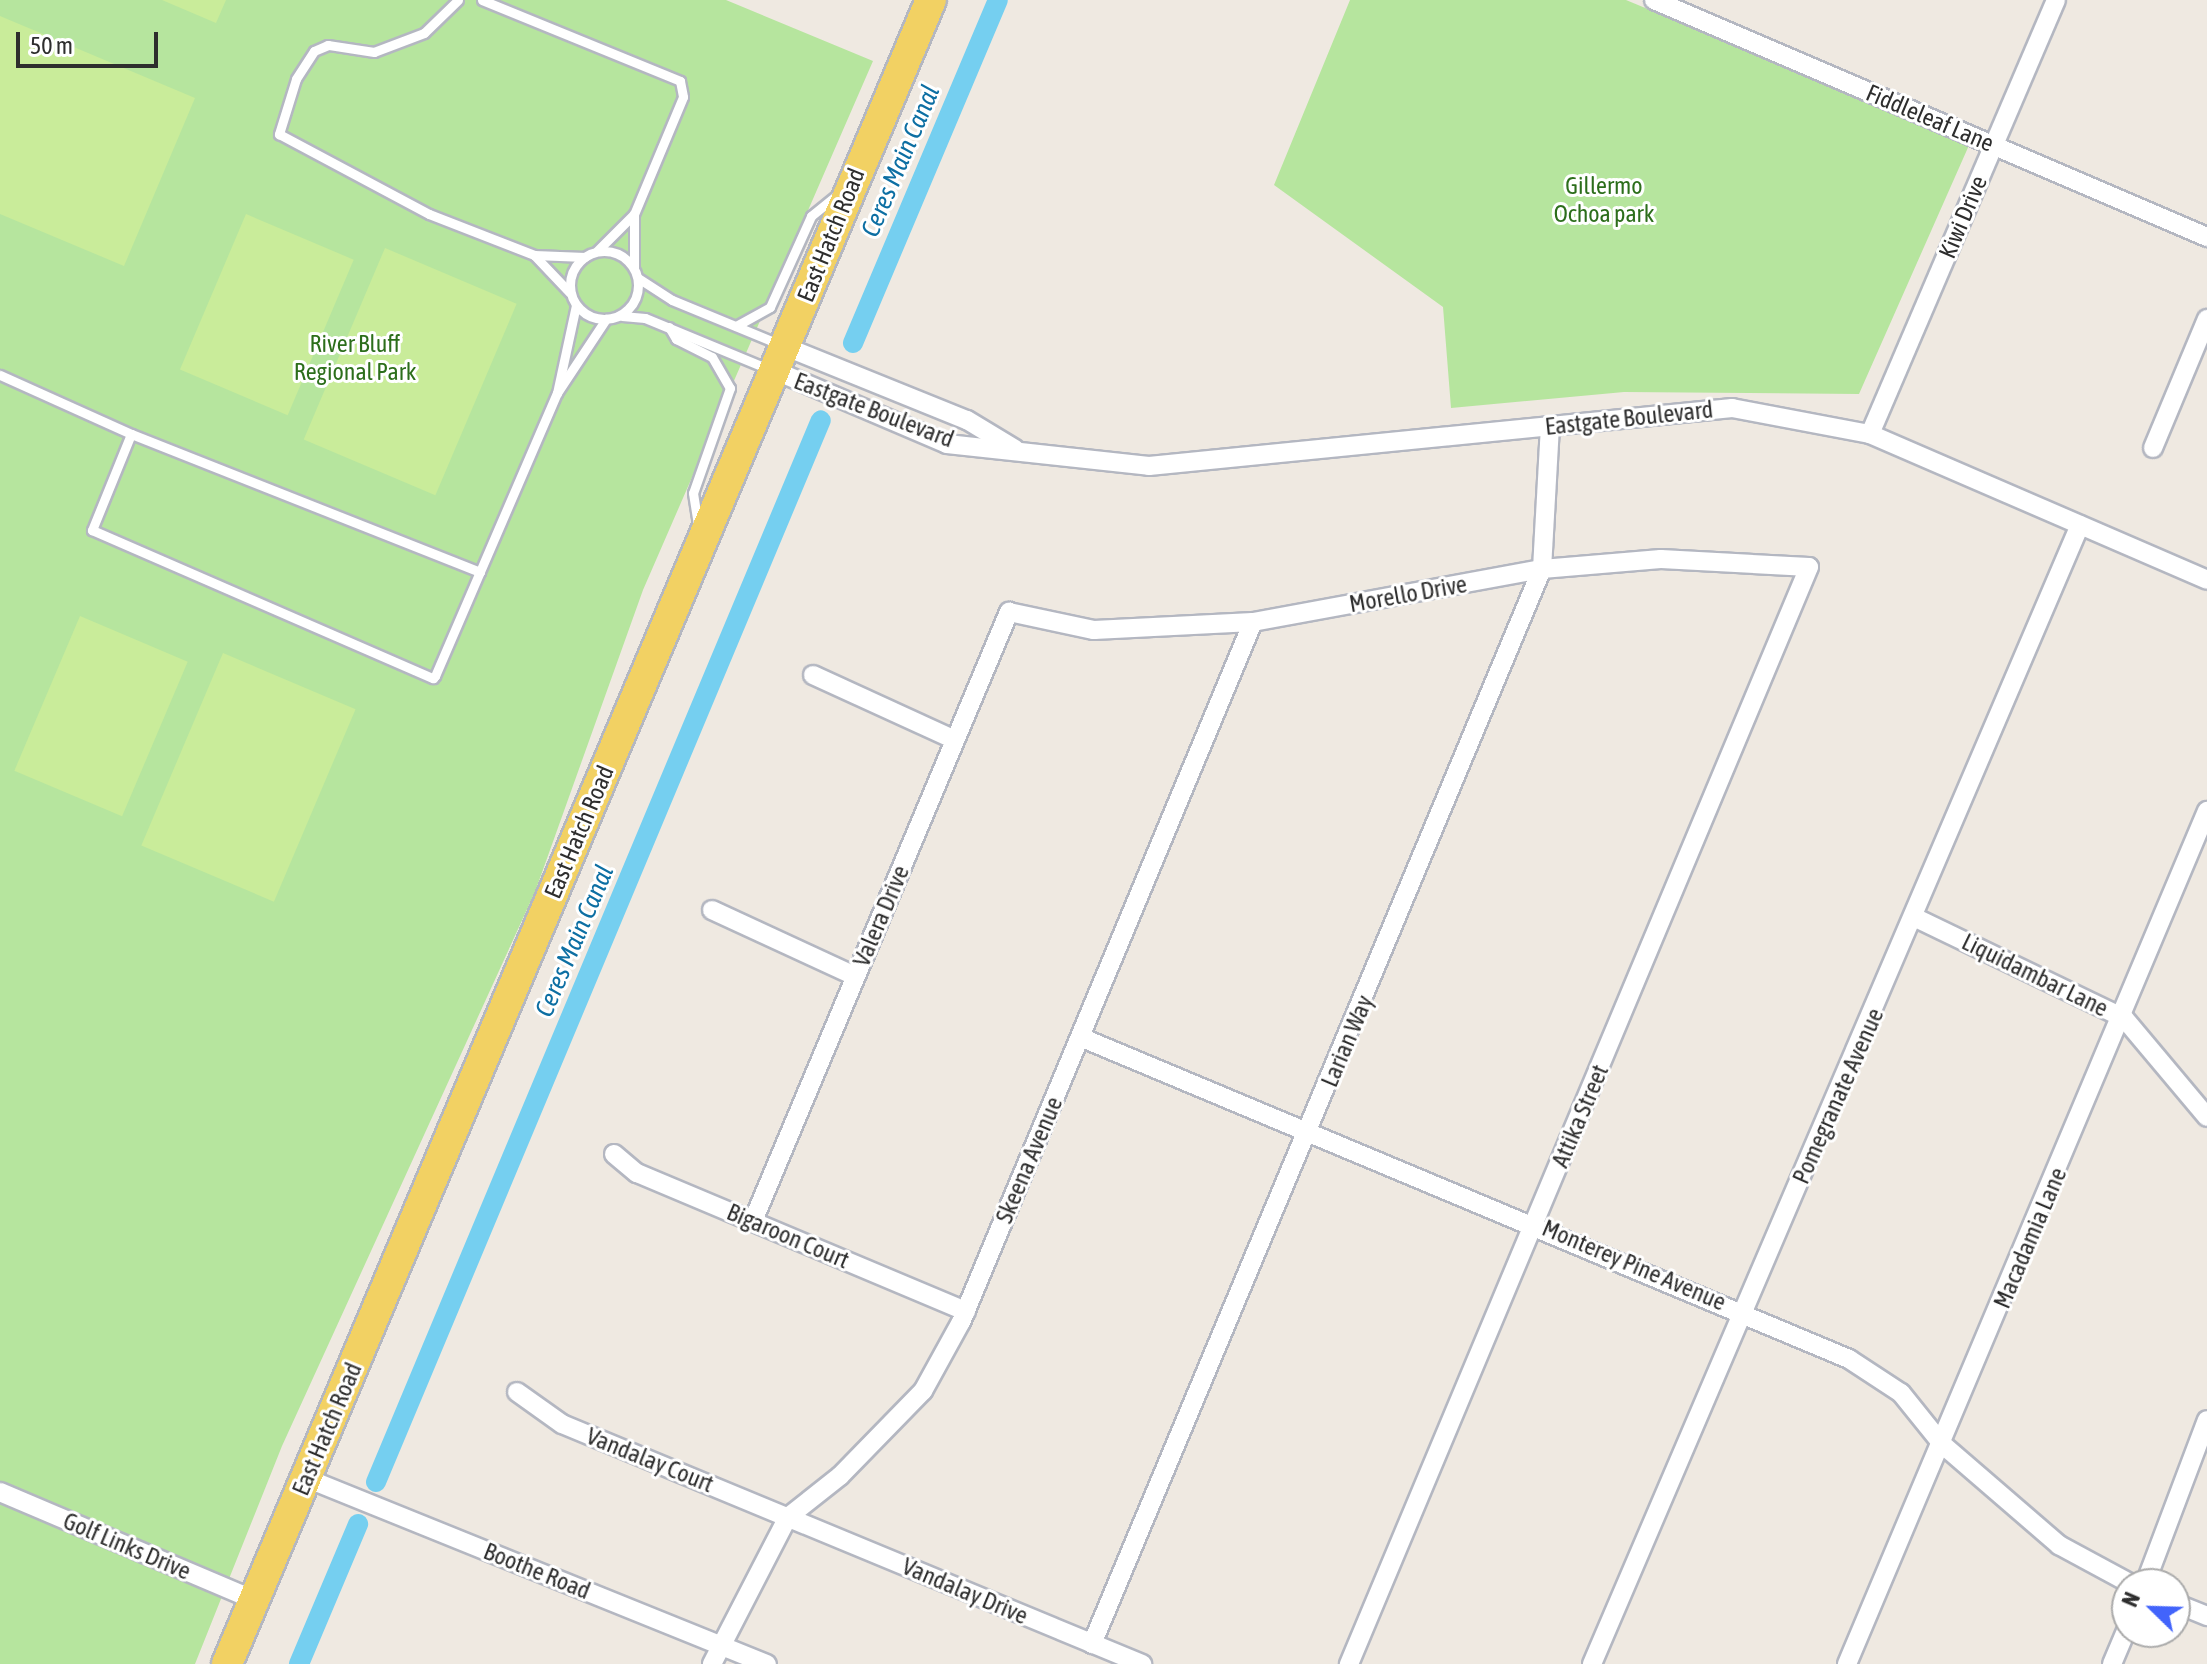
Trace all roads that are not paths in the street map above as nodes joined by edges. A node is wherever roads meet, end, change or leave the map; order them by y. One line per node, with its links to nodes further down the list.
1 (458, 0): 11 (lane)
2 (482, 0): 8 (lane)
3 (931, 0): 7 (main road, East Hatch Road)
4 (1654, 0): 6 (street, Fiddleleaf Lane)
5 (2056, 0): 6 (street, Kiwi Drive)
6 (1993, 145): 9 (street, Fiddleleaf Lane); 26 (street, Kiwi Drive)
7 (853, 182): 19 (lane); 21 (main road, East Hatch Road)
8 (634, 214): 10 (lane); 13 (lane)
9 (2207, 237)
10 (597, 251): 12 (lane); 13 (lane)
11 (534, 255): 12 (lane); 14 (lane)
12 (585, 257): 14 (lane)
13 (636, 273): 16 (lane); 19 (lane)
14 (571, 294): 15 (lane)
15 (576, 305): 17 (lane); 23 (lane)
16 (618, 316): 17 (lane); 20 (lane)
17 (606, 319): 23 (lane)
18 (2207, 319): 27 (street)
19 (736, 326): 21 (lane)
20 (669, 327): 21 (lane); 30 (lane)
21 (781, 359): 28 (street, Eastgate Boulevard); 28 (street, Eastgate Boulevard); 30 (main road, East Hatch Road)
22 (0, 375): 25 (lane)
23 (557, 393): 33 (lane)
24 (1550, 426): 26 (street, Eastgate Boulevard); 28 (street, Eastgate Boulevard); 32 (street, Larian Way)
25 (131, 434): 33 (lane); 33 (lane)
26 (1870, 434): 29 (street, Eastgate Boulevard)
27 (2153, 448)
28 (1021, 453)
29 (2080, 525): 34 (street, Eastgate Boulevard); 41 (street, Pomegranate Avenue)
30 (700, 544): 55 (main road, East Hatch Road)
31 (1809, 567): 32 (street, Morello Drive); 49 (street, Attika Street)
32 (1542, 569): 36 (street, Morello Drive); 46 (street, Larian Way)
33 (480, 572)
34 (2207, 580)
35 (1009, 612): 36 (street, Morello Drive); 38 (street, Valera Drive)
36 (1253, 622): 44 (street, Skeena Avenue)
37 (813, 675): 38 (street)
38 (955, 740): 42 (street, Valera Drive)
39 (2207, 811): 43 (street, Macadamia Lane)
40 (712, 910): 42 (street)
41 (1916, 918): 43 (street, Liquidambar Lane); 50 (street, Pomegranate Avenue)
42 (855, 976): 48 (street, Valera Drive)
43 (2124, 1018): 45 (street, Liquidambar Lane); 54 (street, Macadamia Lane)
44 (1080, 1037): 46 (street, Monterey Pine Avenue); 51 (street, Skeena Avenue)
45 (2207, 1117)
46 (1310, 1130): 49 (street, Monterey Pine Avenue); 62 (street, Larian Way)
47 (614, 1154): 48 (street, Bigaroon Court)
48 (753, 1221): 51 (street, Bigaroon Court)
49 (1535, 1223): 50 (street, Monterey Pine Avenue); 67 (street, Attika Street)
50 (1743, 1310): 54 (street, Monterey Pine Avenue); 68 (street, Pomegranate Avenue)
51 (966, 1311): 57 (street, Skeena Avenue)
52 (517, 1392): 57 (street, Vandalay Court)
53 (2207, 1420): 58 (street)
54 (1942, 1444): 59 (street, Monterey Pine Avenue); 69 (street, Macadamia Lane)
55 (306, 1478): 60 (main road, East Hatch Road); 61 (street, Boothe Road)
56 (0, 1492): 60 (street, Golf Links Drive)
57 (788, 1517): 61 (street, Skeena Avenue); 62 (street, Vandalay Drive)
58 (2151, 1568)
59 (2111, 1573)
60 (254, 1600): 63 (main road, East Hatch Road)
61 (721, 1644): 64 (street, Skeena Avenue); 65 (street, Boothe Road)
62 (1092, 1644): 66 (street, Vandalay Drive)
63 (227, 1664)
64 (712, 1664)
65 (767, 1664)
66 (1142, 1664)
67 (1349, 1664)
68 (1592, 1664)
69 (1847, 1664)

